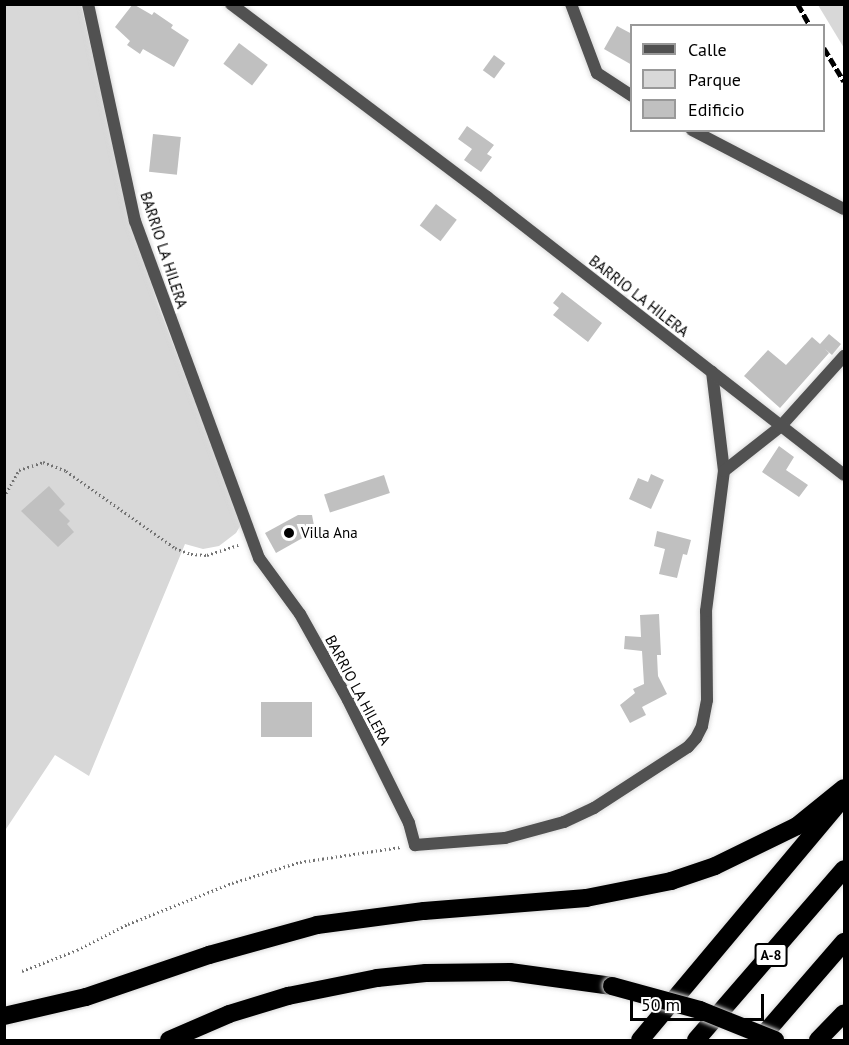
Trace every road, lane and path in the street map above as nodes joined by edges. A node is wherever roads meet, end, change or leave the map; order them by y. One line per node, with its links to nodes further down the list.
1 (88, 4): 13 (street, BARRIO LA HILERA)
2 (231, 4): 8 (street, BARRIO LA HILERA)
3 (571, 4): 4 (street)
4 (630, 95)
5 (696, 132): 6 (street)
6 (844, 208)
7 (844, 356): 9 (street)
8 (712, 372): 9 (street, BARRIO LA HILERA); 10 (street)
9 (780, 427): 10 (street); 11 (street, BARRIO LA HILERA)
10 (724, 471): 16 (street)
11 (844, 475)
12 (4, 497): 13 (path)
13 (252, 540): 16 (street, BARRIO LA HILERA)
14 (844, 788): 21 (highway)
15 (844, 795): 23 (highway)
16 (415, 845): 19 (path)
17 (844, 869): 24 (highway, A-8)
18 (844, 942): 25 (highway)
19 (22, 971)
20 (844, 1013): 27 (highway)
21 (4, 1016)
22 (169, 1041): 26 (highway, bridge)
23 (640, 1041)
24 (696, 1041)
25 (759, 1041)
26 (776, 1041)
27 (818, 1041)

